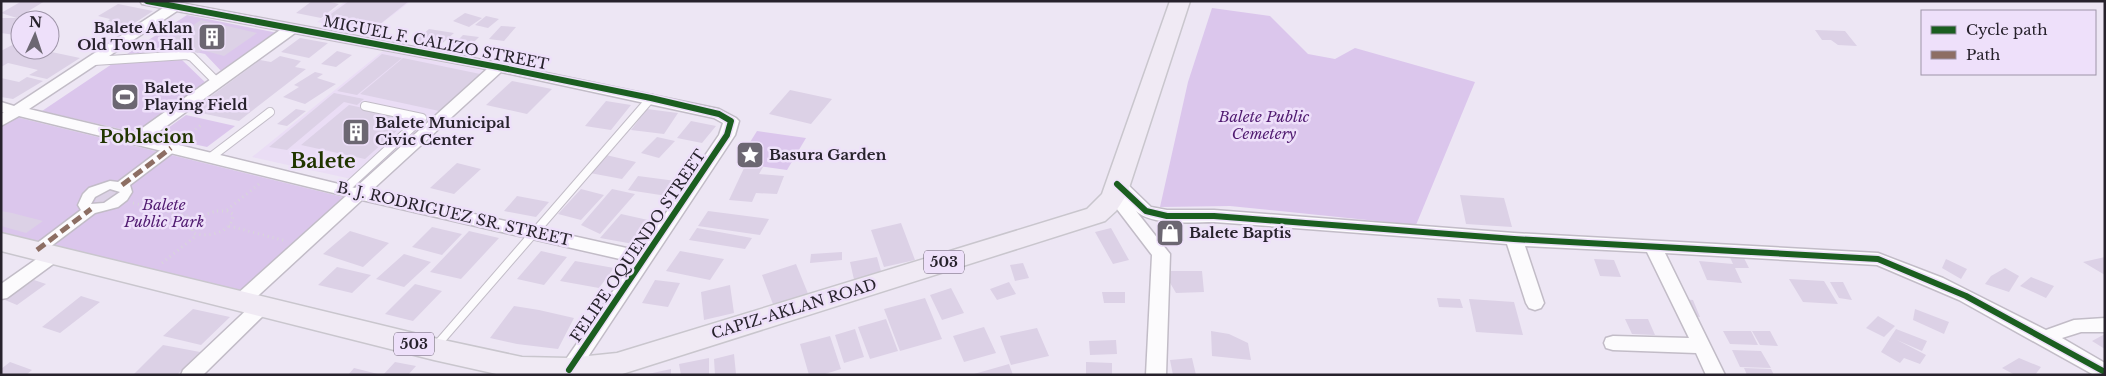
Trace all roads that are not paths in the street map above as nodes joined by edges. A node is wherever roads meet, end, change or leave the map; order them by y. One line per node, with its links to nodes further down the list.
1 (147, 1): 3 (street, MIGUEL F. CALIZO STREET)
2 (1180, 1): 18 (main road, CAPIZ-AKLAN ROAD / 503)
3 (174, 7): 4 (street, MIGUEL F. CALIZO STREET); 5 (street)
4 (291, 29): 6 (street, MIGUEL F. CALIZO STREET); 7 (street)
5 (94, 61): 7 (lane); 10 (street)
6 (498, 67): 8 (street, MIGUEL F. CALIZO STREET); 19 (street)
7 (217, 82): 14 (street)
8 (651, 98): 13 (street, MIGUEL F. CALIZO STREET); 21 (lane)
9 (365, 106): 19 (lane)
10 (9, 109): 12 (street); 14 (street, B. J. RODRIGUEZ SR. STREET)
11 (270, 112): 16 (lane)
12 (1, 121)
13 (728, 135): 26 (street, FELIPE OQUENDO STREET)
14 (137, 140): 15 (street, B. J. RODRIGUEZ SR. STREET)
15 (171, 148): 16 (street, B. J. RODRIGUEZ SR. STREET); 17 (street)
16 (211, 157): 19 (street, B. J. RODRIGUEZ SR. STREET)
17 (122, 185): 20 (street); 20 (street)
18 (1116, 190): 22 (street); 35 (main road, CAPIZ-AKLAN ROAD / 503); 38 (street)
19 (352, 191): 21 (street, B. J. RODRIGUEZ SR. STREET); 28 (street)
20 (91, 209): 25 (street)
21 (534, 233): 26 (street, B. J. RODRIGUEZ SR. STREET); 34 (lane)
22 (1514, 239): 24 (street); 29 (street)
23 (1, 242): 25 (main road, 503)
24 (1654, 246): 31 (street); 33 (street)
25 (46, 252): 27 (street); 28 (main road, 503)
26 (644, 258): 35 (street, FELIPE OQUENDO STREET)
27 (1, 293)
28 (252, 303): 34 (main road, CAPIZ-AKLAN ROAD / 503); 37 (street)
29 (1535, 303)
30 (2105, 325): 31 (street)
31 (2046, 338): 36 (street)
32 (1613, 343): 33 (street)
33 (1701, 346): 39 (street)
34 (434, 349): 35 (main road, CAPIZ-AKLAN ROAD / 503)
35 (569, 370)
36 (2105, 372)
37 (190, 375)
38 (1156, 375)
39 (1716, 375)

